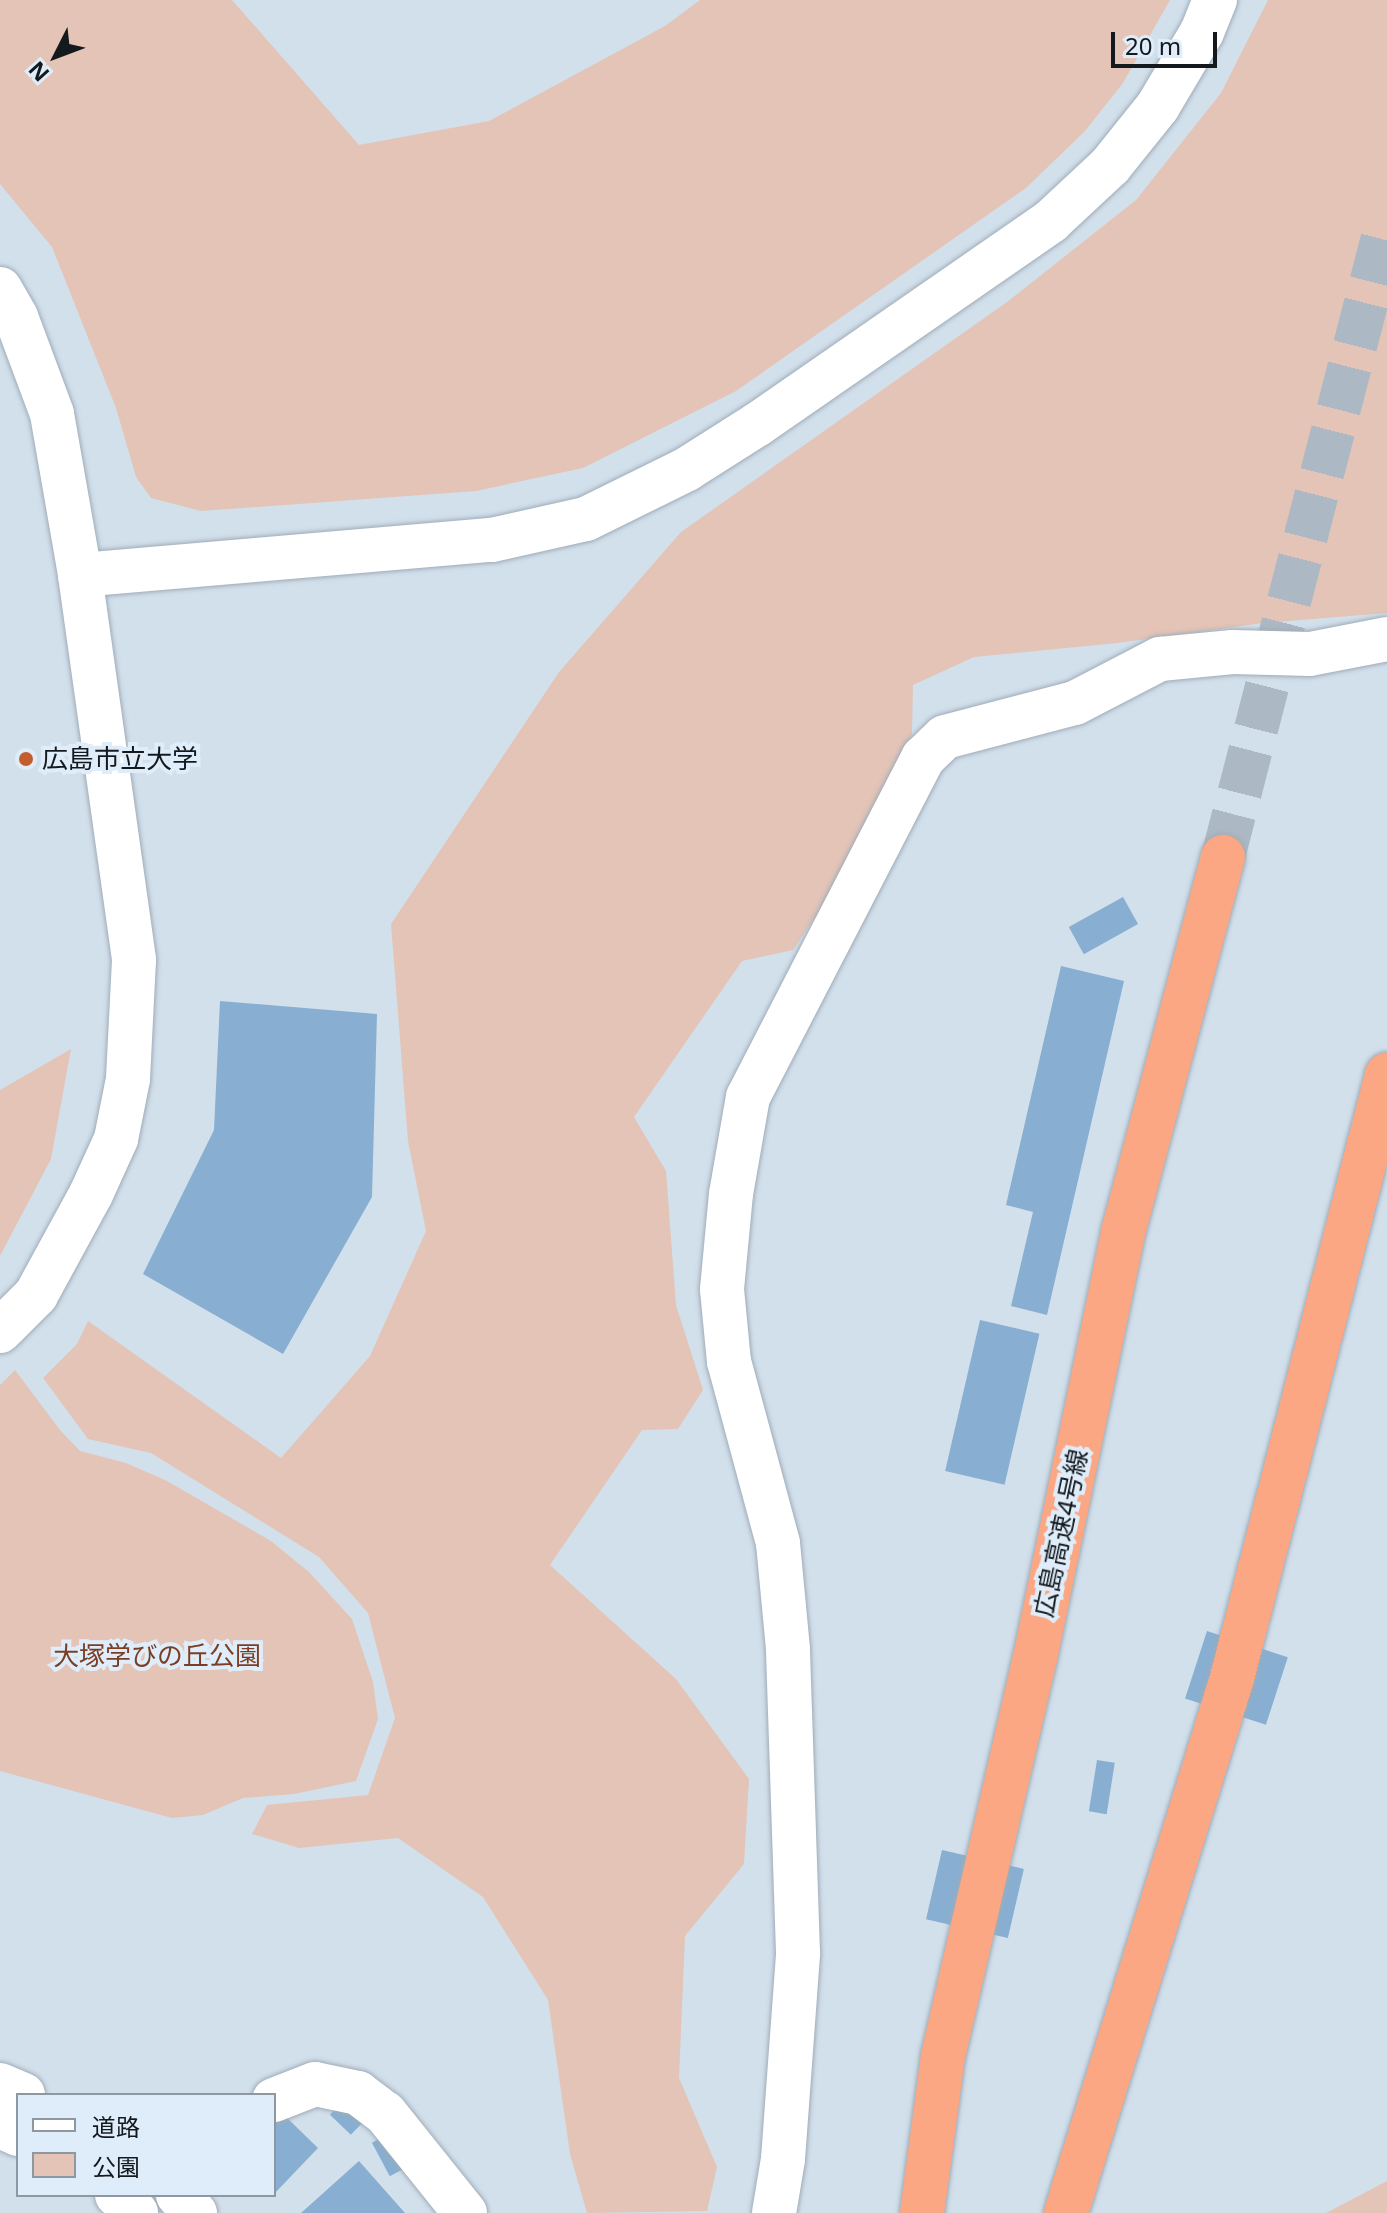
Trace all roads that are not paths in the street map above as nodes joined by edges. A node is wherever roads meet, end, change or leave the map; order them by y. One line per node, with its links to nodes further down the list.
1 (1215, 0): 3 (street)
2 (0, 289): 3 (street)
3 (80, 575): 7 (street)
4 (1387, 639): 16 (street)
5 (1223, 857): 17 (highway, 広島高速4号線)
6 (1387, 1075): 18 (highway)
7 (0, 1331)
8 (0, 2085): 9 (street)
9 (18, 2093)
10 (276, 2099): 15 (street)
11 (119, 2197): 13 (street)
12 (180, 2197): 14 (street)
13 (136, 2213)
14 (195, 2213)
15 (465, 2213)
16 (774, 2213)
17 (922, 2213)
18 (1066, 2213)

